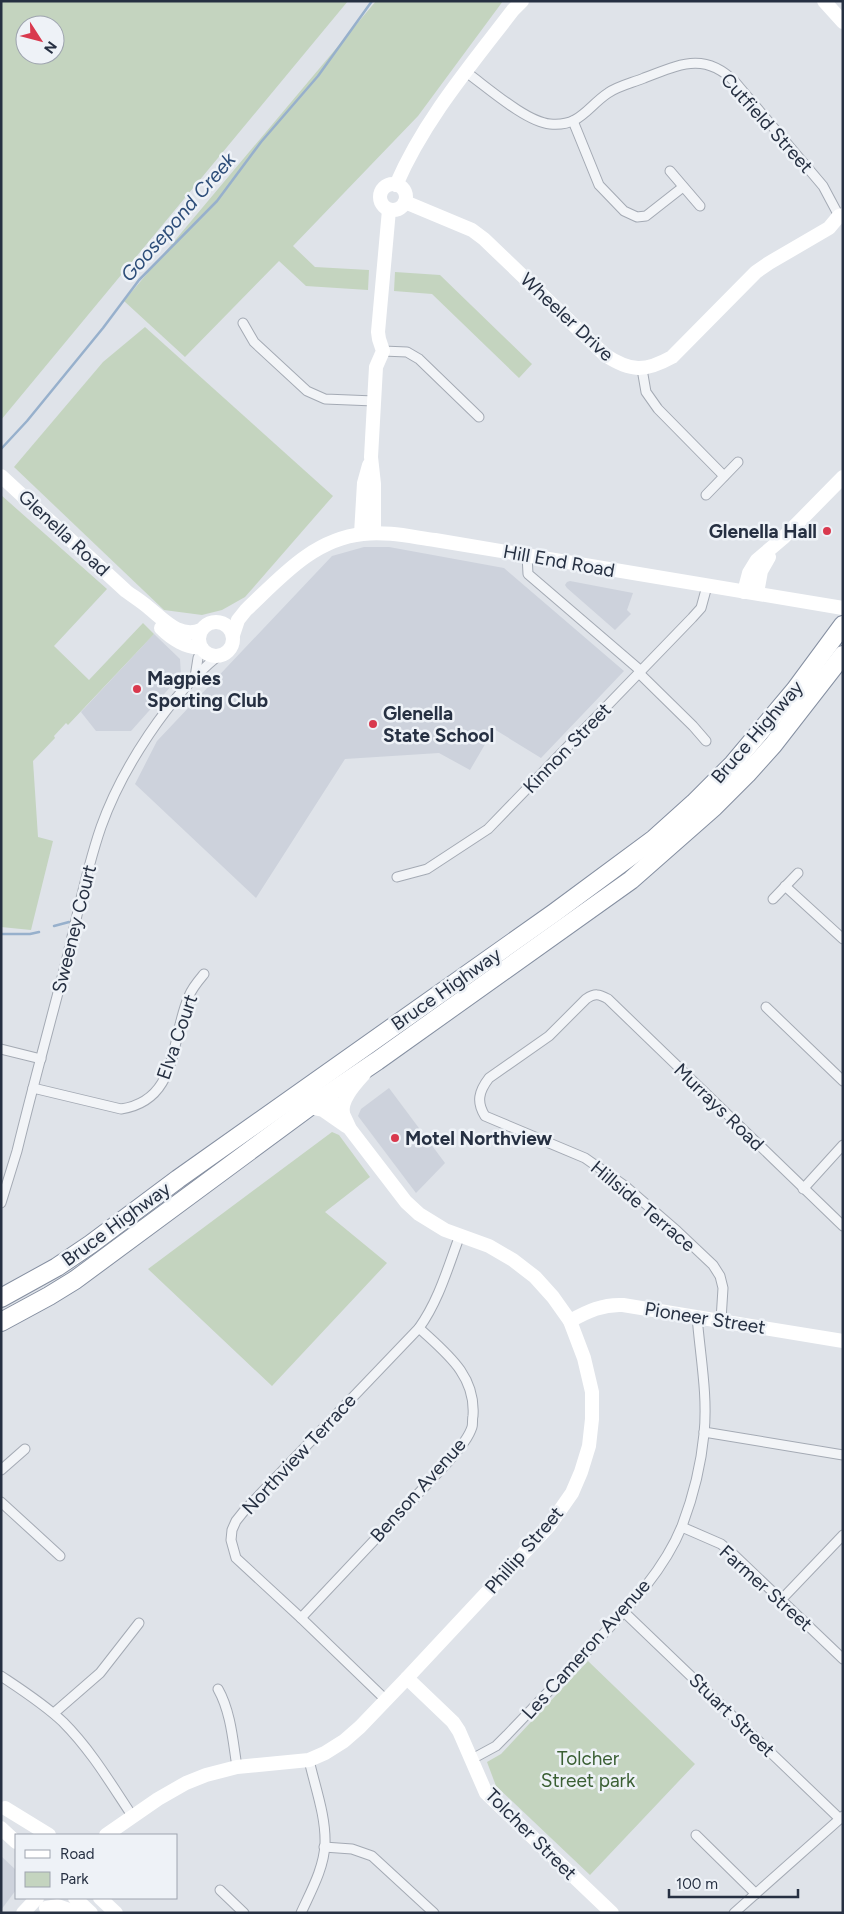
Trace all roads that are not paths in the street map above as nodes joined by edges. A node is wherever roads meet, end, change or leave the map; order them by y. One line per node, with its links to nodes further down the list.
1 (522, 1): 4 (street)
2 (824, 1): 3 (street)
3 (843, 22)
4 (466, 72): 5 (street); 7 (street)
5 (573, 121): 8 (street); 12 (street, Cutfield Street)
6 (670, 171): 8 (street)
7 (396, 185): 9 (street); 11 (street)
8 (683, 187): 10 (street)
9 (405, 202): 11 (street); 15 (street, Wheeler Drive)
10 (700, 206)
11 (389, 210): 14 (street)
12 (841, 215): 15 (street)
13 (243, 323): 16 (street)
14 (382, 351): 16 (street); 17 (street)
15 (642, 369): 20 (street)
16 (374, 401): 23 (street)
17 (479, 417)
18 (738, 462): 20 (street)
19 (1, 476): 26 (street, Glenella Road)
20 (724, 476): 22 (street)
21 (843, 477): 27 (street)
22 (706, 495)
23 (367, 533): 24 (street, Hill End Road); 29 (street, Hill End Road)
24 (527, 554): 25 (street, Hill End Road); 37 (street)
25 (707, 586): 27 (street, Hill End Road); 37 (street, Kinnon Street)
26 (126, 591): 32 (street, Glenella Road); 34 (street, Glenella Road)
27 (751, 592): 28 (street, Hill End Road)
28 (843, 608)
29 (246, 610): 30 (street, Hill End Road); 33 (street, Hill End Road)
30 (217, 622): 32 (street); 33 (street)
31 (843, 625): 58 (highway, Bruce Highway)
32 (201, 630): 34 (street)
33 (233, 635): 36 (street)
34 (202, 648): 36 (street); 38 (street, Sweeney Court)
35 (843, 654): 50 (highway, Bruce Highway)
36 (218, 656): 38 (street, Sweeney Court)
37 (640, 672): 39 (street); 41 (street, Kinnon Street)
38 (195, 678): 49 (street, Sweeney Court)
39 (706, 741)
40 (798, 873): 42 (street)
41 (397, 876)
42 (785, 886): 43 (street); 44 (street)
43 (773, 899)
44 (843, 939)
45 (204, 974): 52 (street, Elva Court)
46 (592, 995): 59 (street, Murrays Road); 65 (street, Hillside Terrace)
47 (766, 1007): 51 (street)
48 (1, 1049): 49 (street)
49 (41, 1059): 52 (street, Sweeney Court)
50 (377, 1061): 53 (highway, Bruce Highway); 55 (street)
51 (843, 1081)
52 (33, 1088): 60 (street, Sweeney Court)
53 (327, 1094): 54 (highway, Bruce Highway); 55 (street); 58 (highway)
54 (309, 1107): 56 (street); 67 (highway, Bruce Highway)
55 (343, 1114): 56 (street)
56 (350, 1130): 62 (street, Phillip Street)
57 (843, 1145): 59 (street)
58 (178, 1179): 63 (highway, Bruce Highway)
59 (803, 1189): 61 (street, Murrays Road)
60 (1, 1203)
61 (843, 1226)
62 (460, 1235): 66 (street, Phillip Street); 68 (street, Northview Terrace)
63 (1, 1298)
64 (697, 1316): 65 (street, Pioneer Street); 66 (street, Pioneer Street); 70 (street, Les Cameron Avenue)
65 (721, 1320): 69 (street, Pioneer Street)
66 (570, 1321): 84 (street, Phillip Street)
67 (1, 1322)
68 (419, 1328): 80 (street, Benson Avenue); 80 (street, Northview Terrace)
69 (843, 1341)
70 (704, 1432): 72 (street); 75 (street, Les Cameron Avenue)
71 (25, 1450): 73 (street)
72 (843, 1455)
73 (1, 1470)
74 (1, 1502): 77 (street)
75 (682, 1527): 78 (street, Farmer Street); 79 (street, Les Cameron Avenue)
76 (843, 1535): 78 (street)
77 (60, 1556)
78 (781, 1600): 82 (street, Farmer Street)
79 (624, 1612): 88 (street, Les Cameron Avenue); 93 (street, Stuart Street)
80 (301, 1618): 86 (street, Northview Terrace)
81 (139, 1624): 87 (street)
82 (843, 1659)
83 (1, 1676): 87 (street)
84 (407, 1678): 86 (street, Phillip Street); 88 (street, Tolcher Street)
85 (218, 1689): 90 (street)
86 (386, 1700): 89 (street, Phillip Street)
87 (54, 1714): 92 (street)
88 (472, 1759): 117 (street, Tolcher Street)
89 (309, 1760): 90 (street, Phillip Street); 101 (street)
90 (237, 1767): 92 (street, Phillip Street)
91 (3, 1806): 95 (street); 96 (street)
92 (132, 1817): 97 (street, Phillip Street); 98 (street, Phillip Street)
93 (841, 1818): 103 (street)
94 (1, 1828): 100 (street)
95 (33, 1834)
96 (47, 1834)
97 (107, 1834)
98 (120, 1834)
99 (696, 1835): 103 (street)
100 (15, 1841)
101 (324, 1848): 115 (street); 116 (street)
102 (220, 1890): 114 (street)
103 (756, 1894): 118 (street)
104 (25, 1899): 109 (street)
105 (54, 1899): 108 (street)
106 (76, 1899): 112 (street)
107 (101, 1899): 113 (street)
108 (41, 1906): 110 (street); 111 (street)
109 (15, 1913)
110 (23, 1913)
111 (78, 1913)
112 (91, 1913)
113 (116, 1913)
114 (244, 1913)
115 (301, 1913)
116 (434, 1913)
117 (612, 1913)
118 (734, 1913)

